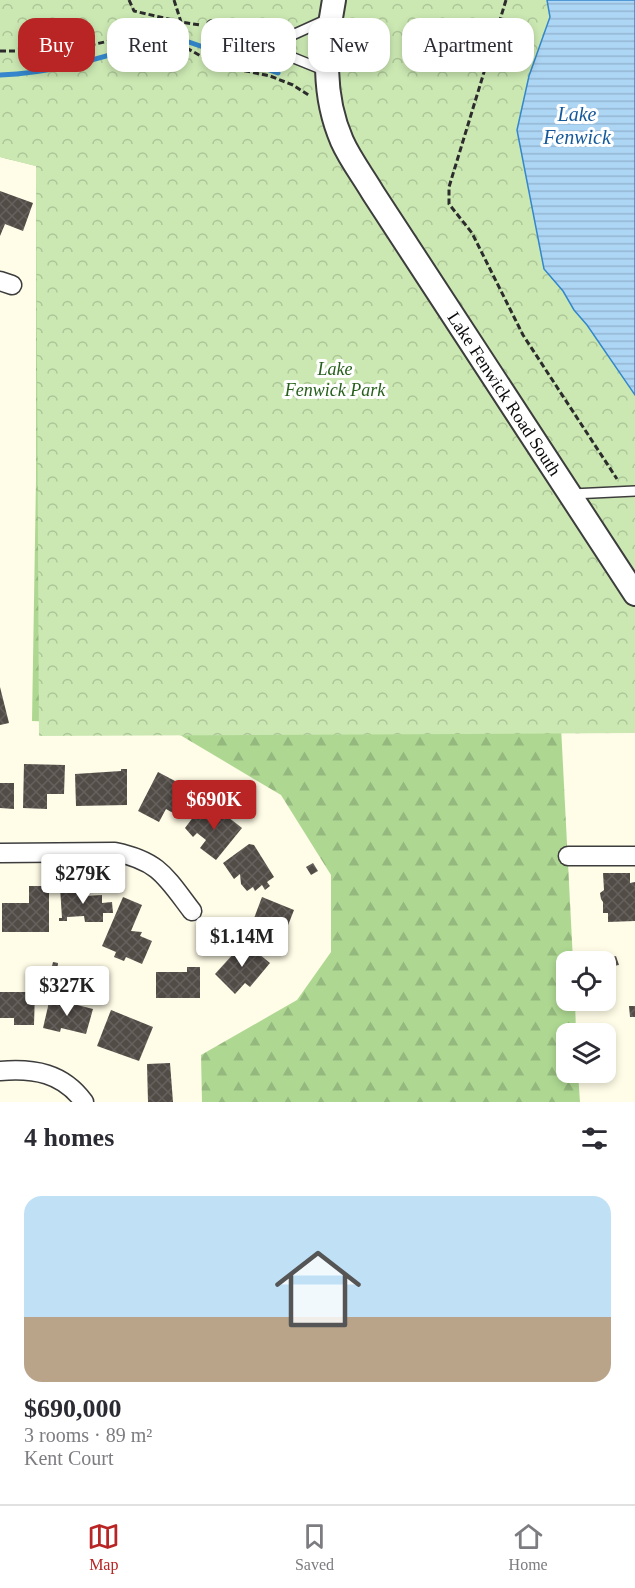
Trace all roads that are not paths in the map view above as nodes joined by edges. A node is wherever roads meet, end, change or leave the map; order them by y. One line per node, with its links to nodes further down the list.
1 (332, 9): 2 (lane)
2 (296, 30)
3 (326, 72): 5 (street, Lake Fenwick Road South)
4 (635, 491): 5 (lane)
5 (570, 494): 6 (street, Lake Fenwick Road South)
6 (635, 594)
7 (0, 853): 10 (street)
8 (568, 856): 9 (street)
9 (635, 856)
10 (192, 911)
11 (0, 1071): 12 (street)
12 (84, 1102)

